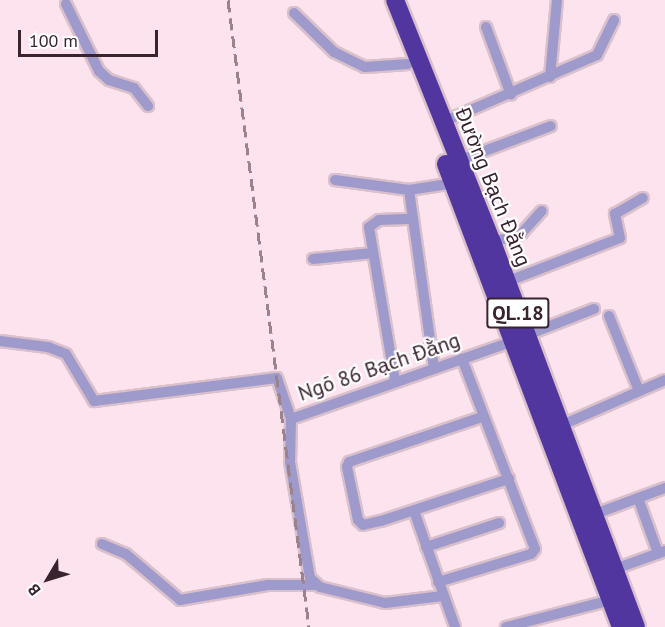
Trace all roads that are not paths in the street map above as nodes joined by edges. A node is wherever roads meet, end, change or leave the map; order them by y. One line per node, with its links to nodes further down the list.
1 (77, 0): 5 (street)
2 (383, 0): 9 (highway, Đường Bạch Đằng / QL.18)
3 (395, 0): 13 (highway, Đường Bạch Đằng / QL.18)
4 (557, 0): 10 (street)
5 (65, 2): 12 (street)
6 (294, 13): 9 (street)
7 (614, 20): 10 (street)
8 (486, 27): 11 (street)
9 (408, 64): 17 (highway, Đường Bạch Đằng / QL.18)
10 (550, 77): 11 (street)
11 (511, 94): 13 (street)
12 (148, 106)
13 (442, 122): 15 (highway, Đường Bạch Đằng / QL.18)
14 (551, 126): 15 (street)
15 (458, 161): 22 (highway, Đường Bạch Đằng / QL.18)
16 (335, 180): 18 (street)
17 (454, 183): 18 (street); 28 (highway, Đường Bạch Đằng / QL.18)
18 (409, 190): 21 (street)
19 (643, 198): 25 (street)
20 (542, 211): 22 (street)
21 (412, 219): 23 (street); 31 (street)
22 (492, 242): 25 (highway, Đường Bạch Đằng / QL.18)
23 (373, 253): 24 (street); 33 (street)
24 (313, 259)
25 (506, 282): 28 (highway, Đường Bạch Đằng / QL.18)
26 (594, 309): 28 (street, Ngõ 86 Bạch Đằng)
27 (609, 316): 34 (street)
28 (520, 338): 30 (street, Ngõ 86 Bạch Đằng); 37 (highway, Đường Bạch Đằng / QL.18); 38 (highway, Đường Bạch Đằng / QL.18)
29 (0, 341): 36 (street)
30 (462, 359): 31 (street, Ngõ 86 Bạch Đằng); 35 (street)
31 (434, 368): 33 (street, Ngõ 86 Bạch Đằng)
32 (665, 380): 34 (street)
33 (395, 381): 36 (street, Ngõ 86 Bạch Đằng)
34 (639, 391): 37 (street)
35 (482, 417): 39 (street); 42 (street)
36 (291, 419): 50 (street)
37 (562, 425): 38 (highway, Đường Bạch Đằng / QL.18)
38 (565, 453): 43 (highway, Đường Bạch Đằng / QL.18); 52 (highway, Đường Bạch Đằng / QL.18)
39 (509, 479): 42 (street); 49 (street)
40 (665, 488): 41 (street)
41 (638, 498): 43 (street); 47 (street)
42 (414, 511): 46 (street)
43 (595, 514): 48 (highway, Đường Bạch Đằng / QL.18)
44 (499, 524): 46 (street)
45 (102, 544): 50 (street)
46 (426, 547): 49 (street)
47 (662, 552): 48 (street)
48 (615, 569): 56 (highway, Đường Bạch Đằng / QL.18)
49 (438, 582): 51 (street)
50 (316, 585): 51 (street)
51 (443, 596): 53 (street)
52 (611, 600): 54 (street); 55 (highway, Đường Bạch Đằng / QL.18)
53 (455, 627)
54 (506, 627)
55 (621, 627)
56 (636, 627)

